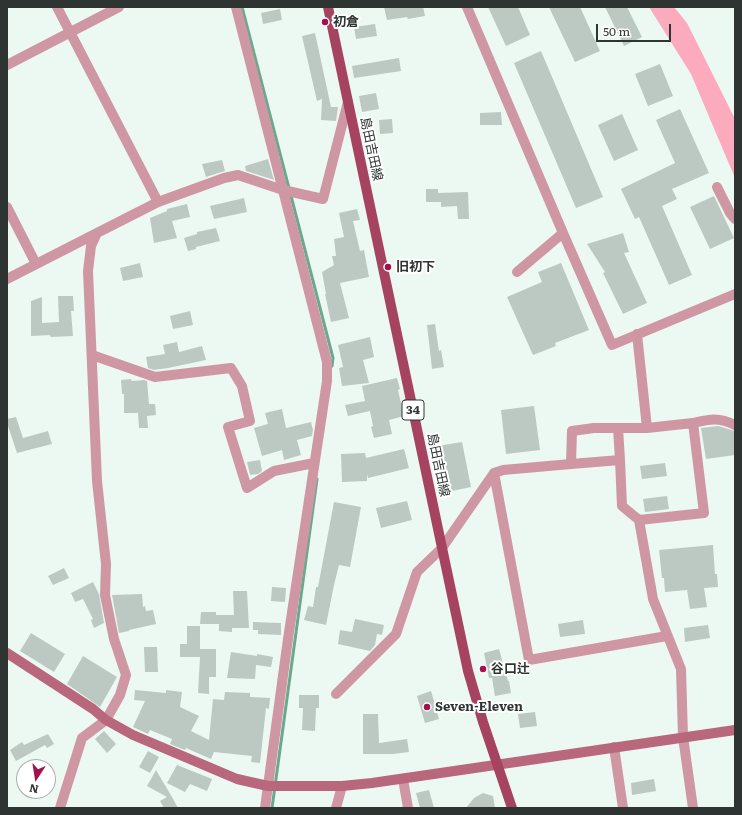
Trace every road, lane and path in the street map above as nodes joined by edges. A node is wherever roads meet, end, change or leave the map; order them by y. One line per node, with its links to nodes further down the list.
1 (57, 7): 6 (street)
2 (119, 7): 6 (street)
3 (236, 7): 10 (street)
4 (328, 7): 8 (main road, 島田吉田線 / 34)
5 (467, 7): 15 (street)
6 (70, 32): 7 (street); 11 (street)
7 (7, 65)
8 (348, 102): 10 (street); 31 (main road, 島田吉田線 / 34)
9 (717, 187): 13 (street)
10 (283, 190): 11 (street); 27 (street)
11 (158, 202): 14 (street)
12 (7, 207): 16 (street)
13 (735, 219)
14 (97, 233): 16 (street); 21 (street)
15 (563, 233): 17 (street); 20 (street)
16 (36, 264): 18 (street)
17 (516, 272)
18 (7, 279)
19 (735, 294): 20 (street)
20 (637, 334): 25 (street)
21 (92, 355): 27 (street); 35 (street)
22 (694, 423): 23 (street); 25 (street); 30 (street)
23 (735, 425)
24 (618, 428): 25 (street); 26 (street); 28 (street)
25 (647, 428)
26 (620, 460): 28 (street); 30 (street)
27 (314, 463): 41 (street)
28 (571, 464): 29 (street)
29 (494, 473): 31 (street); 32 (street)
30 (639, 520): 32 (street)
31 (442, 548): 34 (street); 39 (main road, 島田吉田線 / 34)
32 (667, 636): 37 (street)
33 (7, 653): 35 (street)
34 (336, 694)
35 (106, 720): 41 (street); 43 (street)
36 (735, 730): 37 (street)
37 (683, 737): 38 (street); 49 (street)
38 (614, 747): 39 (street); 48 (street)
39 (498, 765): 40 (street); 47 (main road, 島田吉田線 / 34)
40 (403, 779): 42 (street); 46 (street)
41 (268, 786): 42 (street); 44 (street)
42 (342, 786): 45 (street)
43 (60, 808)
44 (265, 808)
45 (336, 808)
46 (408, 808)
47 (512, 808)
48 (623, 808)
49 (693, 808)

